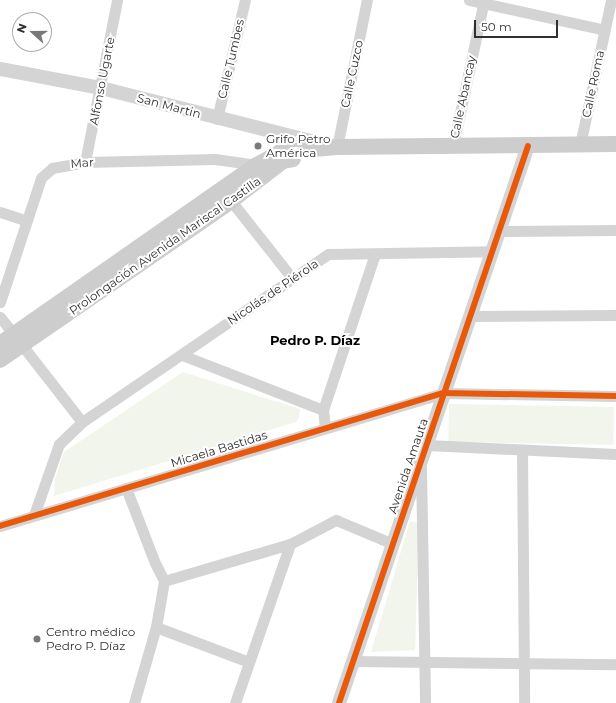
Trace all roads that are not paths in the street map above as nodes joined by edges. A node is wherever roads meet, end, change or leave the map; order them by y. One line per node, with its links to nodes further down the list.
1 (117, 0): 9 (street, Alfonso Ugarte)
2 (245, 0): 10 (street, Calle Tumbes)
3 (367, 0): 15 (street, Calle Cuzco)
4 (469, 0): 6 (street)
5 (611, 0): 7 (street, Calle Roma)
6 (484, 2): 7 (street); 13 (street, Calle Abancay)
7 (605, 30): 12 (street, Calle Roma)
8 (0, 69): 9 (street, San Martin)
9 (101, 88): 10 (street, San Martin); 16 (street, Alfonso Ugarte)
10 (217, 119): 15 (street, San Martin)
11 (616, 144): 12 (main road, Prolongación Avenida Mariscal Castilla)
12 (580, 145): 14 (main road, Prolongación Avenida Mariscal Castilla)
13 (453, 146): 14 (main road, Prolongación Avenida Mariscal Castilla); 15 (main road, Prolongación Avenida Mariscal Castilla)
14 (528, 146): 22 (street, Avenida Amauta)
15 (337, 147): 17 (main road, Prolongación Avenida Mariscal Castilla); 18 (main road, Prolongación Avenida Mariscal Castilla)
16 (85, 162): 17 (street, Mar); 20 (street, Mar)
17 (257, 165): 18 (main road, Prolongación Avenida Mariscal Castilla)
18 (227, 195): 25 (street); 30 (main road, Prolongación Avenida Mariscal Castilla)
19 (0, 212): 20 (street)
20 (27, 221): 26 (street, Mar)
21 (616, 230): 22 (street)
22 (499, 231): 23 (street, Avenida Amauta)
23 (492, 251): 24 (street, Nicolás de Piérola); 28 (street, Avenida Amauta)
24 (375, 254): 25 (street, Nicolás de Piérola); 36 (street)
25 (292, 278): 32 (street, Nicolás de Piérola)
26 (0, 302)
27 (616, 315): 28 (street)
28 (470, 316): 34 (street, Avenida Amauta)
29 (0, 317): 30 (street)
30 (18, 340): 31 (main road, Prolongación Avenida Mariscal Castilla); 33 (main road, Prolongación Avenida Mariscal Castilla); 37 (street)
31 (0, 344)
32 (182, 356): 36 (street); 37 (street, Nicolás de Piérola)
33 (0, 360)
34 (444, 393): 35 (street, Micaela Bastidas); 38 (street, Micaela Bastidas); 39 (street, Avenida Amauta)
35 (616, 396)
36 (323, 410): 38 (street)
37 (82, 422): 44 (street, Nicolás de Piérola)
38 (325, 428): 43 (street, Micaela Bastidas)
39 (427, 444): 40 (street); 42 (street, Avenida Amauta)
40 (522, 450): 41 (street); 53 (street)
41 (616, 454)
42 (421, 462): 47 (street, Avenida Amauta); 52 (street)
43 (126, 488): 44 (street, Micaela Bastidas); 48 (street)
44 (34, 515): 45 (street, Micaela Bastidas)
45 (0, 526)
46 (290, 544): 47 (street); 48 (street); 51 (street)
47 (393, 544): 50 (street, Avenida Amauta)
48 (164, 581): 49 (street)
49 (156, 627): 51 (street); 55 (street)
50 (354, 661): 52 (street); 57 (street, Avenida Amauta)
51 (249, 662): 56 (street)
52 (426, 662): 53 (street); 58 (street)
53 (524, 663): 54 (street); 59 (street)
54 (616, 664)
55 (134, 703)
56 (235, 703)
57 (339, 703)
58 (425, 703)
59 (524, 703)

